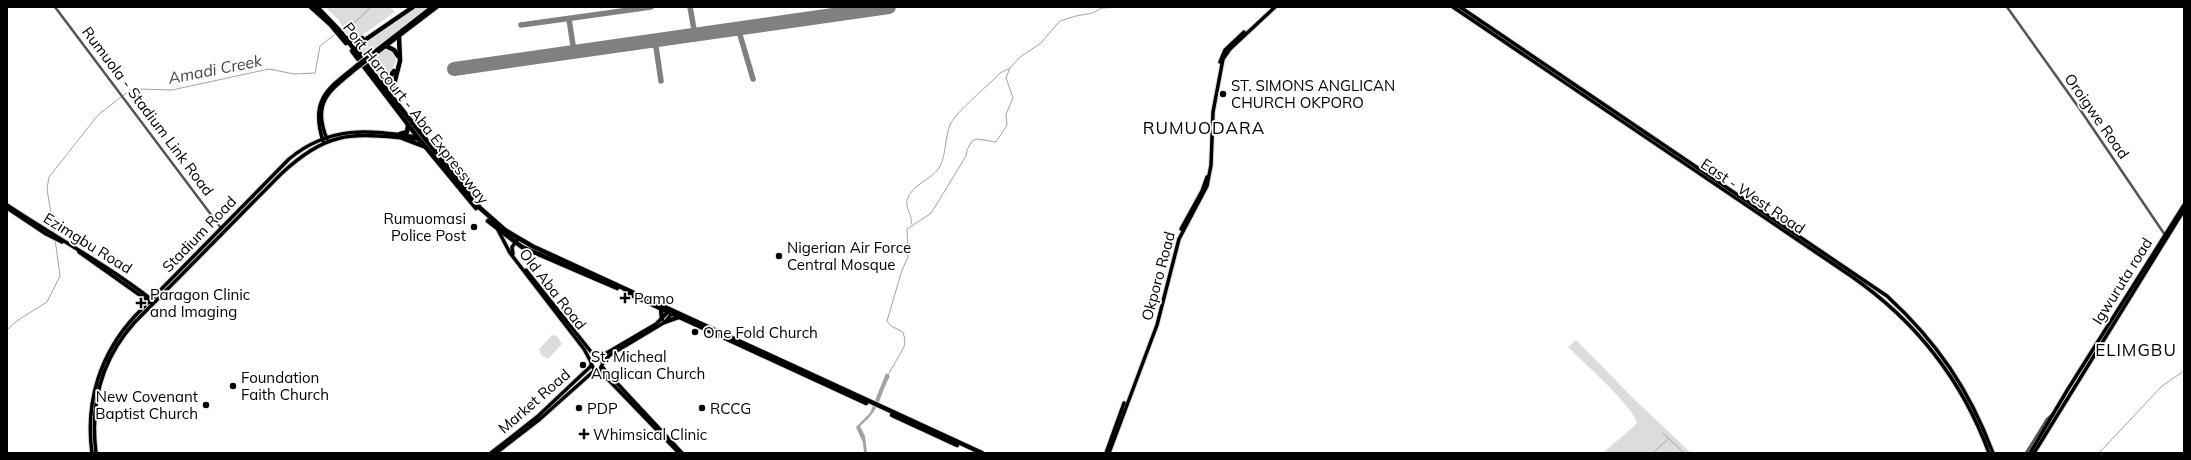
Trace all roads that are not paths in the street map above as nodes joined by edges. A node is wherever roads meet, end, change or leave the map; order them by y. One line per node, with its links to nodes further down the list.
1 (56, 7): 31 (street, Rumuola - Stadium Link Road)
2 (311, 7): 22 (highway, Port Harcourt - Aba Expressway)
3 (317, 7): 13 (highway, Port Harcourt - Aba Expressway)
4 (408, 7): 13 (highway)
5 (413, 7): 16 (highway)
6 (432, 7): 17 (main road)
7 (437, 7): 14 (main road)
8 (1272, 7): 29 (main road, Okporo Road)
9 (1275, 7): 29 (main road, Okporo Road)
10 (1453, 7): 21 (main road, East - West Road)
11 (1460, 7): 20 (main road, East - West Road)
12 (2007, 7): 33 (street, Oroigwe Road)
13 (344, 36): 16 (highway, Port Harcourt - Aba Expressway)
14 (399, 37): 15 (main road); 19 (highway)
15 (386, 46): 17 (main road); 18 (highway)
16 (360, 57): 18 (highway, Port Harcourt - Aba Expressway)
17 (370, 57): 25 (main road, bridge)
18 (378, 79): 19 (highway, Port Harcourt - Aba Expressway)
19 (391, 96): 34 (highway, Port Harcourt - Aba Expressway)
20 (1614, 110): 21 (main road); 46 (main road, East - West Road)
21 (1611, 114): 46 (main road, East - West Road)
22 (408, 125): 23 (highway); 24 (highway, Port Harcourt - Aba Expressway)
23 (401, 136): 24 (main road, Stadium Road); 25 (main road, Stadium Road); 26 (highway)
24 (418, 138): 26 (highway, Port Harcourt - Aba Expressway)
25 (326, 139): 31 (main road, Stadium Road); 35 (main road, Stadium Road)
26 (424, 146): 32 (highway, Port Harcourt - Aba Expressway)
27 (2184, 205): 33 (main road, Igwuruta road)
28 (7, 206): 35 (main road, Ezimgbu Road)
29 (1195, 207): 55 (main road, Okporo Road)
30 (2184, 210): 33 (main road, Igwuruta road)
31 (222, 228): 35 (main road, Stadium Road)
32 (498, 230): 34 (highway, Port Harcourt - Aba Expressway); 41 (main road, Old Aba Road)
33 (2166, 237): 45 (main road, Igwuruta road)
34 (517, 241): 36 (highway, Port Harcourt - Aba Expressway); 37 (highway, Port Harcourt - Aba Expressway); 40 (main road, Old Aba Road)
35 (152, 302): 47 (main road, Stadium Road); 48 (main road, Stadium Road)
36 (661, 309): 37 (highway, Port Harcourt - Aba Expressway); 39 (highway)
37 (671, 311): 38 (highway, Port Harcourt - Aba Expressway); 39 (main road, Market Road); 43 (highway, Port Harcourt - Aba Expressway)
38 (679, 317): 39 (highway); 43 (highway, Port Harcourt - Aba Expressway)
39 (663, 320): 40 (main road, Market Road); 42 (main road, Market Road)
40 (597, 358): 41 (main road, Market Road); 42 (main road)
41 (591, 364): 42 (main road, Old Aba Road); 49 (main road, Market Road)
42 (600, 367): 50 (main road, Market Road); 51 (main road); 52 (main road)
43 (872, 404): 44 (highway)
44 (880, 408): 53 (highway); 54 (highway)
45 (2054, 415): 58 (street); 59 (main road, Igwuruta road); 60 (main road, Igwuruta road)
46 (1984, 434): 56 (main road, East - West Road); 57 (main road, East - West Road)
47 (92, 453)
48 (96, 453)
49 (491, 453)
50 (496, 453)
51 (679, 453)
52 (682, 453)
53 (975, 453)
54 (982, 453)
55 (1107, 453)
56 (1989, 453)
57 (1993, 453)
58 (2026, 453)
59 (2030, 453)
60 (2035, 453)

